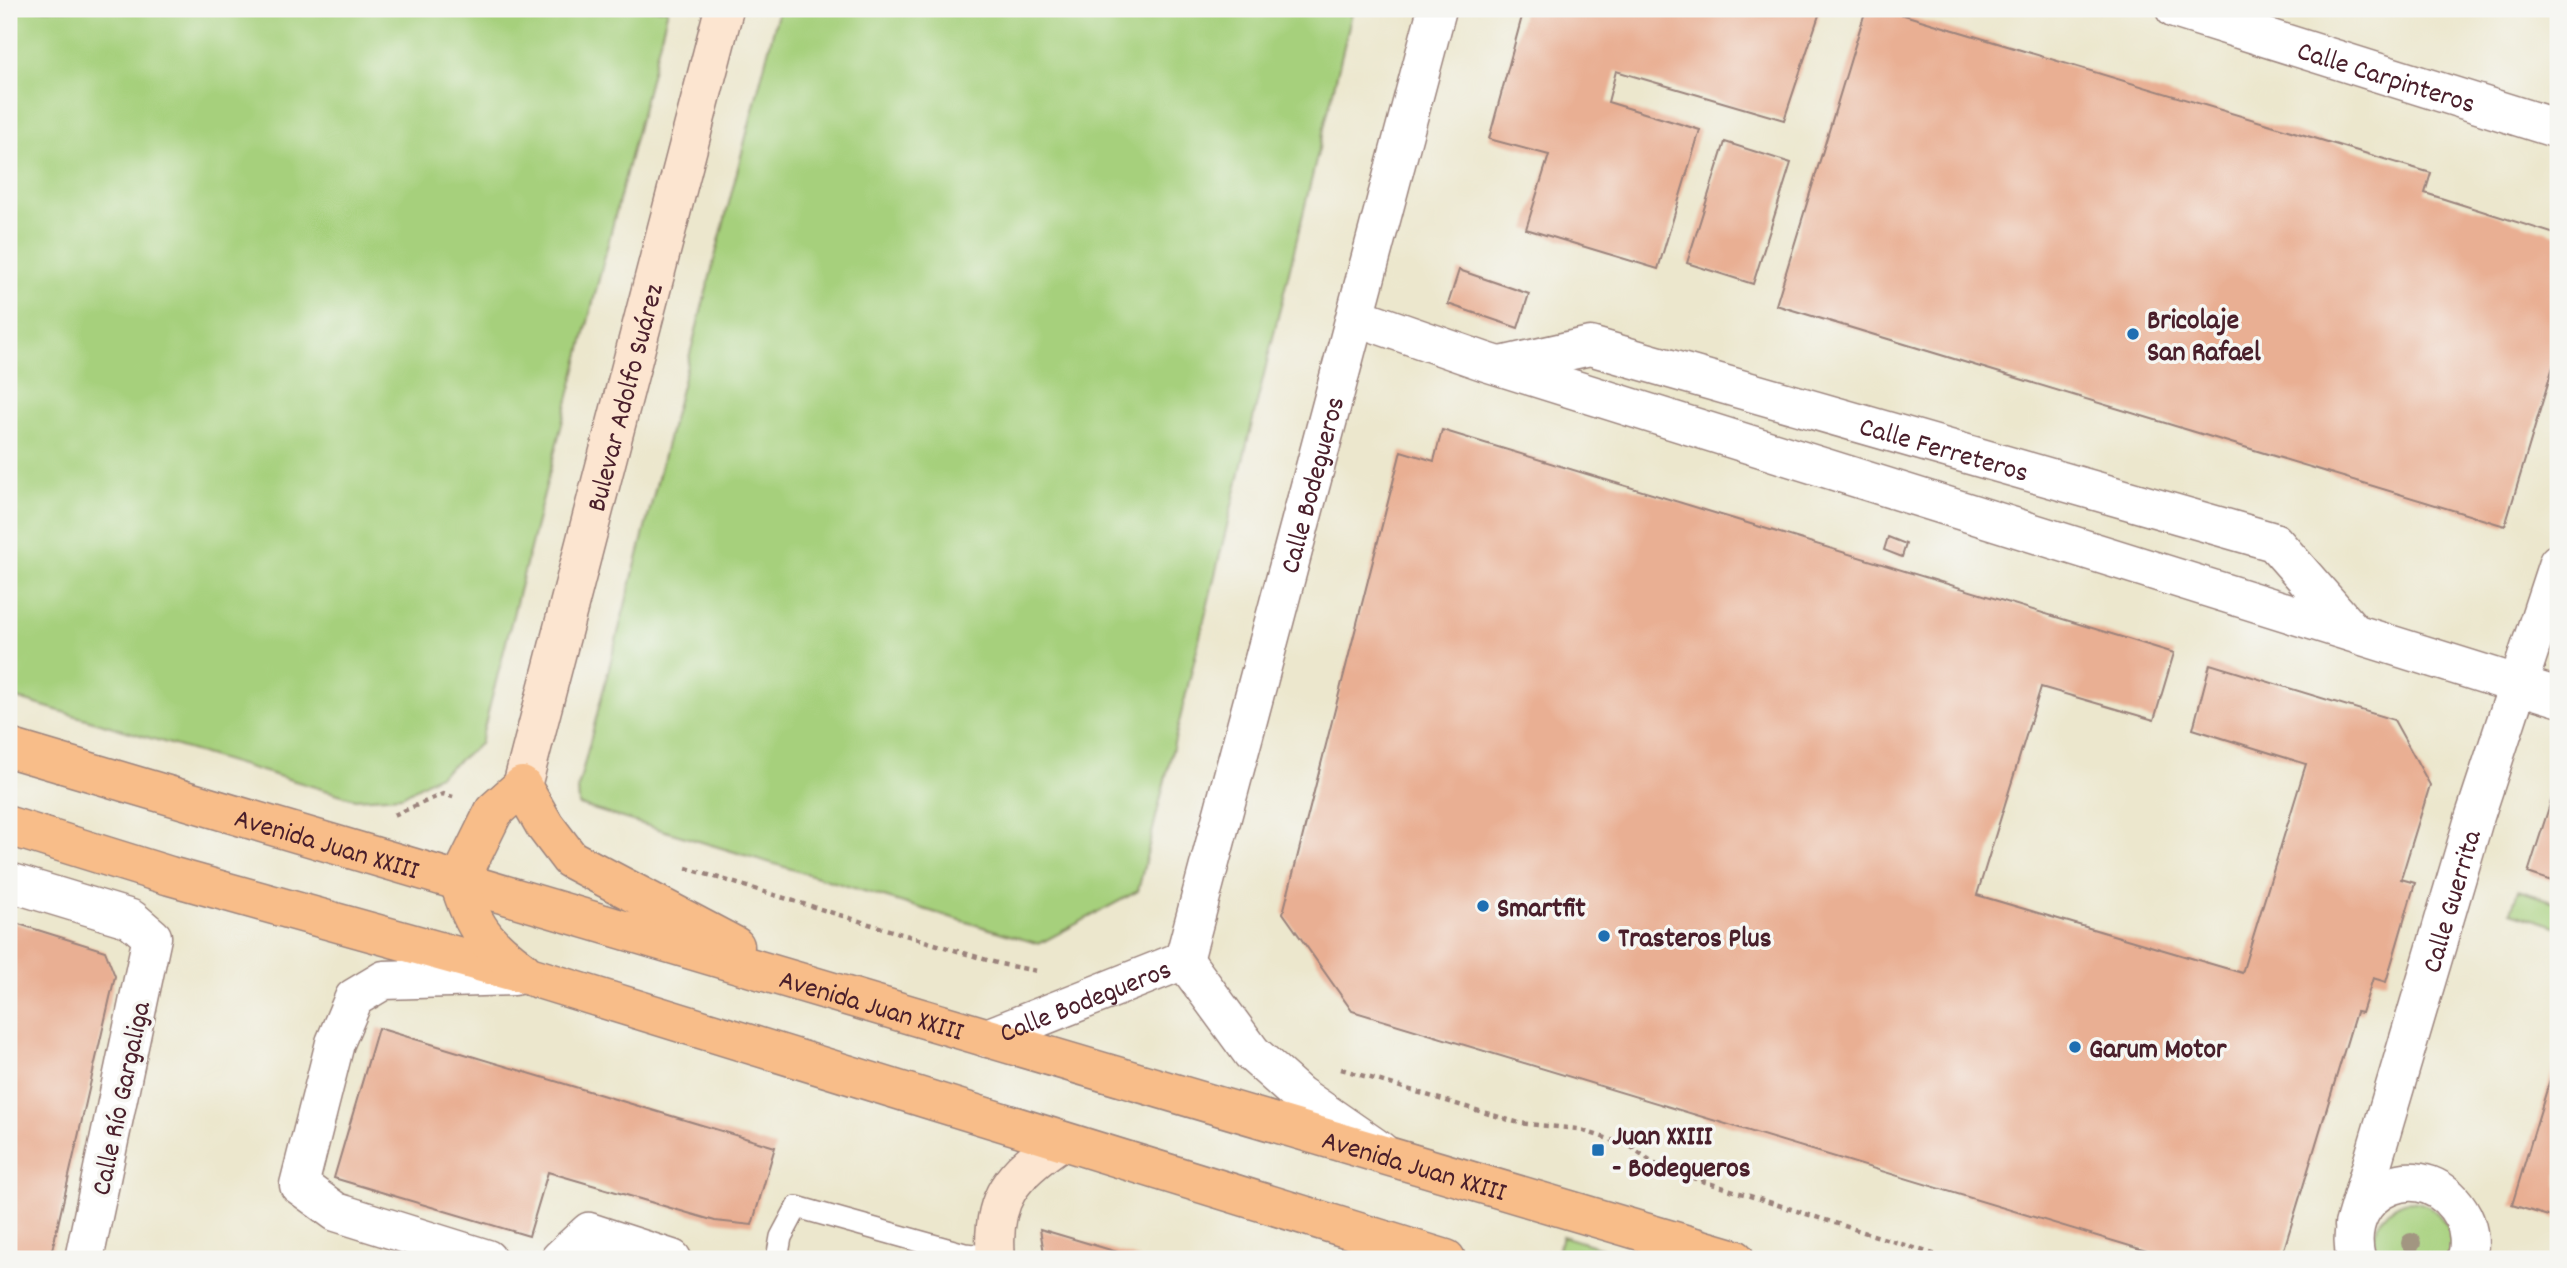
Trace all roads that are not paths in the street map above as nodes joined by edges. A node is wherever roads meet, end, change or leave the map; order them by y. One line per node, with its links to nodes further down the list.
1 (724, 9): 12 (main road, Bulevar Adolfo Suárez)
2 (1437, 9): 5 (street, Calle Bodegueros)
3 (2175, 9): 4 (street, Calle Carpinteros)
4 (2558, 129)
5 (1357, 317): 6 (street, Calle Ferreteros); 16 (street, Calle Bodegueros)
6 (1500, 366): 8 (street, Calle Ferreteros); 8 (street, Calle Ferreteros)
7 (2558, 564): 9 (street)
8 (2353, 632): 9 (street, Calle Ferreteros)
9 (2519, 685): 10 (street, Calle Ferreteros); 20 (street, Calle Guerrita)
10 (2558, 697)
11 (9, 748): 15 (main road, Avenida Juan XXIII)
12 (522, 786): 15 (main road); 18 (main road)
13 (9, 825): 17 (main road)
14 (9, 882): 26 (street, Calle Río Gargaliga)
15 (459, 882): 17 (main road); 18 (main road, Avenida Juan XXIII)
16 (1184, 960): 19 (street, Calle Bodegueros); 22 (street, Calle Bodegueros)
17 (530, 976): 21 (main road); 27 (street)
18 (808, 984): 19 (main road, Avenida Juan XXIII)
19 (987, 1038): 22 (main road, Avenida Juan XXIII)
20 (2387, 1120): 23 (street); 24 (street, Calle Guerrita)
21 (1061, 1141): 25 (main road); 31 (main road)
22 (1393, 1160): 32 (main road, Avenida Juan XXIII)
23 (2428, 1184): 24 (street); 33 (street)
24 (2355, 1242)
25 (996, 1258): 30 (lane)
26 (84, 1259)
27 (487, 1259)
28 (560, 1259): 29 (street)
29 (673, 1259)
30 (777, 1259)
31 (1446, 1259)
32 (1735, 1259)
33 (2466, 1259)

